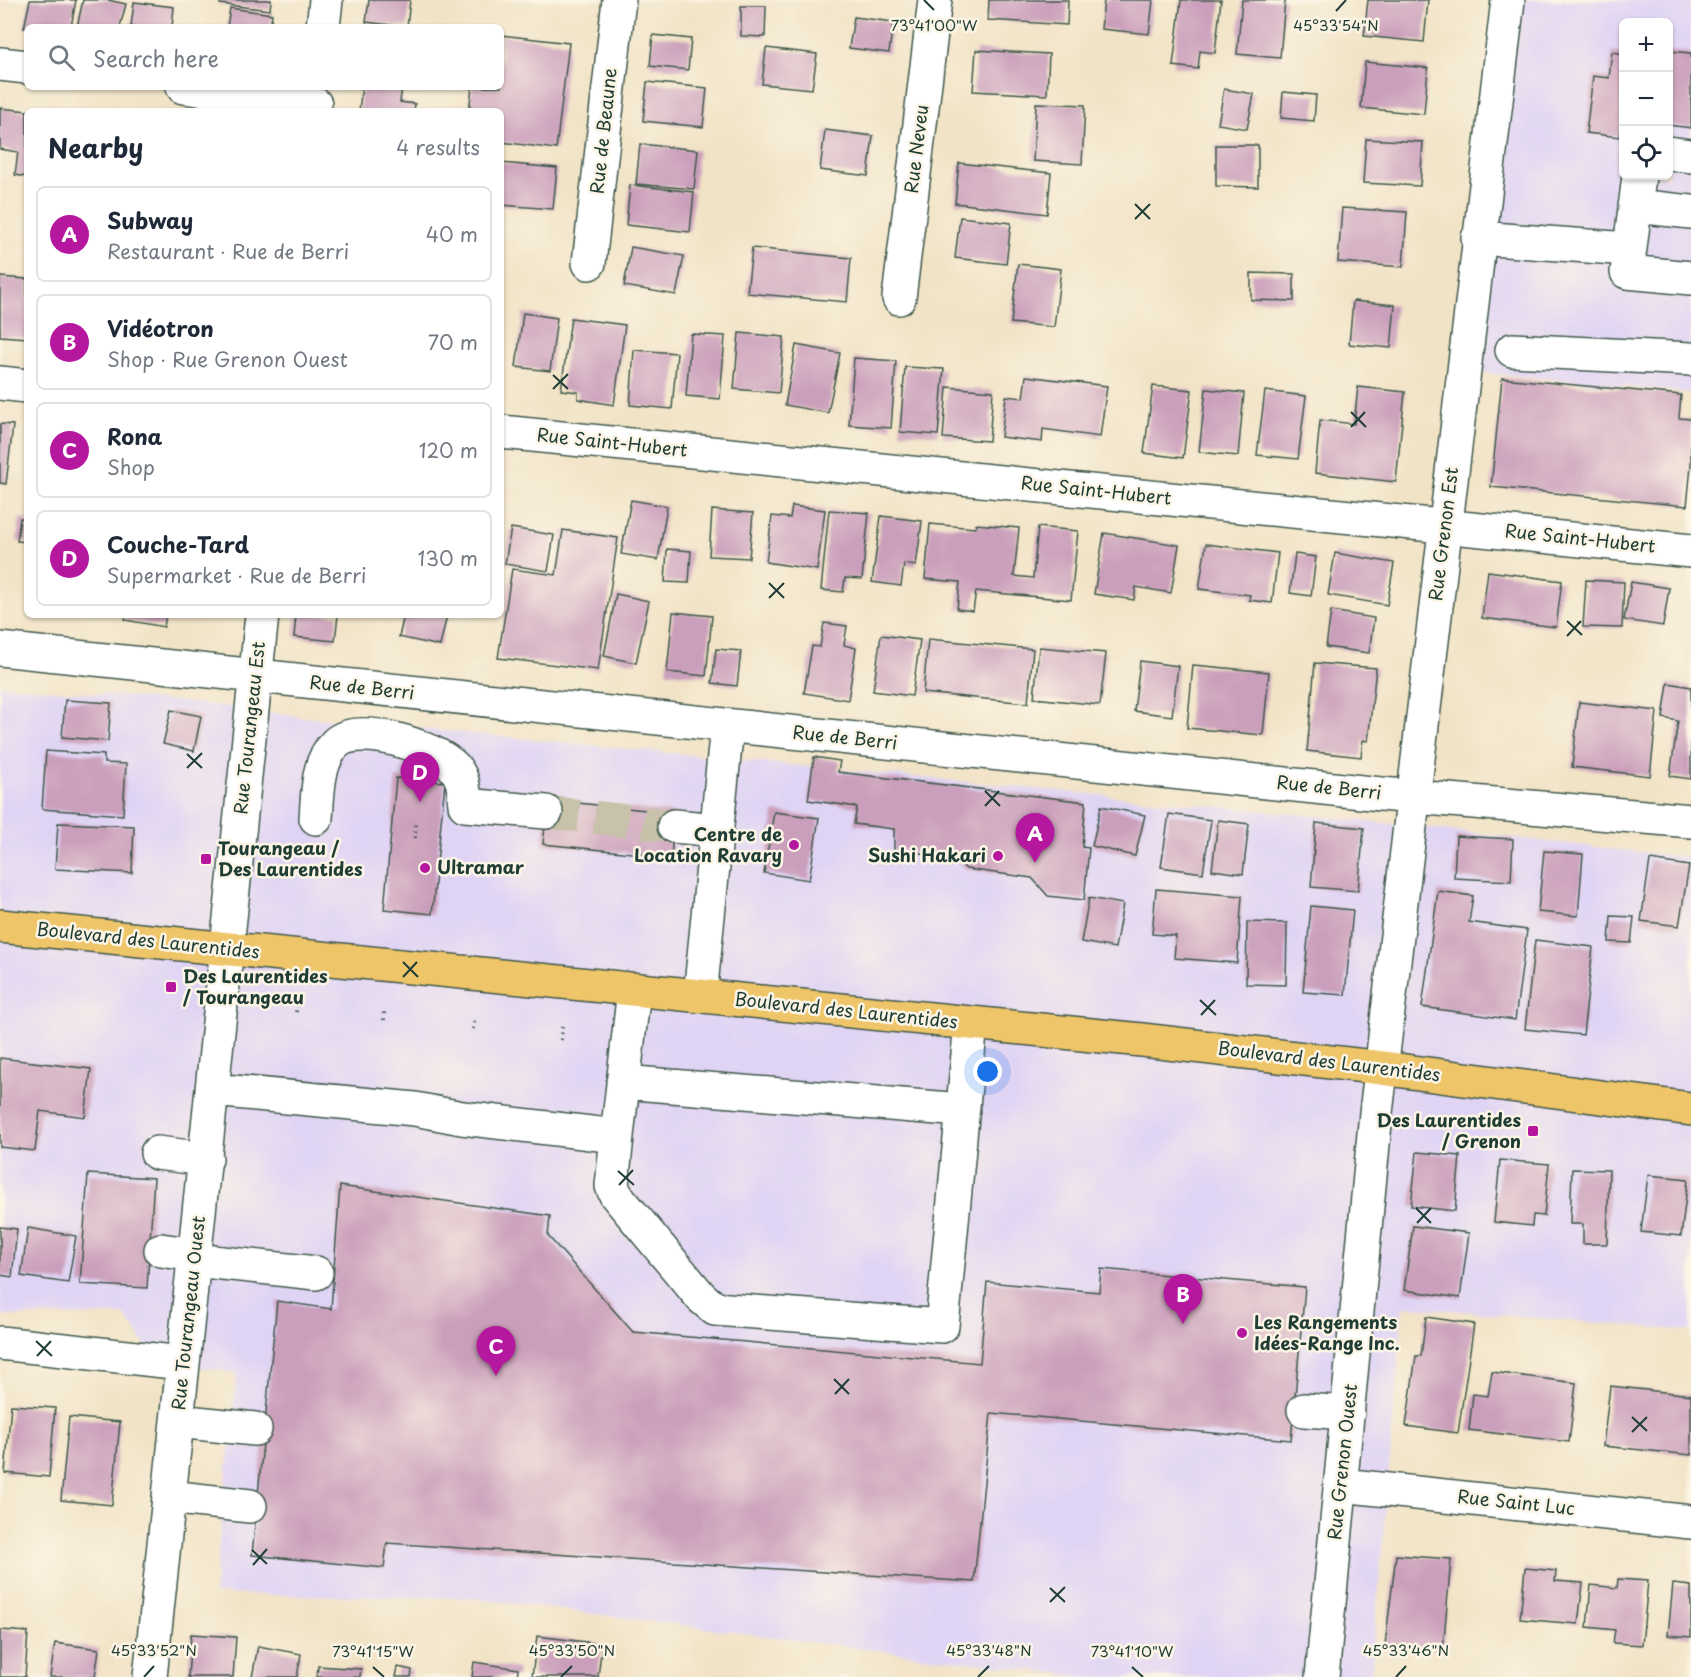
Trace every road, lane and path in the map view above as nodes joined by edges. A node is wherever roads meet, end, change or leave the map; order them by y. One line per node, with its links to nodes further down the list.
1 (326, 0): 5 (street)
2 (619, 0): 16 (street, Rue de Beaune)
3 (935, 0): 18 (street, Rue Neveu)
4 (1508, 0): 14 (street, Rue Grenon Est)
5 (323, 24)
6 (0, 64): 7 (street)
7 (24, 67)
8 (211, 90): 9 (street)
9 (315, 101)
10 (1673, 154): 11 (street)
11 (1691, 156)
12 (1637, 191): 13 (street); 15 (street)
13 (1691, 212)
14 (1478, 238): 15 (street); 24 (street, Rue Grenon Est)
15 (1629, 249): 17 (street)
16 (589, 263)
17 (1691, 278)
18 (900, 298)
19 (1512, 350): 20 (street)
20 (1691, 359)
21 (0, 383): 22 (street)
22 (24, 386)
23 (504, 432): 24 (street, Rue Saint-Hubert)
24 (1445, 525): 25 (street, Rue Saint-Hubert); 30 (street, Rue Grenon Est)
25 (1691, 551)
26 (262, 618): 28 (street, Rue Tourangeau Est)
27 (0, 649): 28 (street, Rue de Berri)
28 (255, 677): 29 (street, Rue de Berri); 39 (street, Rue Tourangeau Est)
29 (728, 726): 30 (street, Rue de Berri); 36 (street)
30 (1413, 797): 34 (street, Rue de Berri); 51 (street, Rue Grenon Est)
31 (546, 812): 32 (street)
32 (316, 818)
33 (416, 821): 37 (path)
34 (1691, 821)
35 (674, 826): 36 (street)
36 (717, 830): 41 (street)
37 (415, 838)
38 (0, 926): 39 (main road, Boulevard des Laurentides)
39 (227, 950): 40 (main road, Boulevard des Laurentides); 53 (street, Rue Tourangeau Ouest)
40 (634, 990): 41 (main road, Boulevard des Laurentides); 52 (street)
41 (700, 996): 47 (main road, Boulevard des Laurentides)
42 (298, 1000): 44 (path)
43 (384, 1009): 46 (path)
44 (296, 1012)
45 (475, 1018): 49 (path)
46 (384, 1020)
47 (971, 1023): 51 (main road, Boulevard des Laurentides); 55 (street)
48 (562, 1027): 50 (path)
49 (473, 1029)
50 (561, 1040)
51 (1383, 1068): 54 (main road, Boulevard des Laurentides); 65 (street, Rue Grenon Ouest)
52 (623, 1082): 55 (street); 56 (street)
53 (213, 1090): 56 (street); 58 (street, Rue Tourangeau Ouest)
54 (1691, 1109)
55 (962, 1110): 56 (street)
56 (617, 1136)
57 (157, 1153): 58 (street)
58 (206, 1160): 60 (street, Rue Tourangeau Ouest)
59 (161, 1250): 60 (street)
60 (195, 1257): 61 (street); 63 (street, Rue Tourangeau Ouest)
61 (316, 1273)
62 (0, 1344): 63 (street)
63 (183, 1363): 66 (street, Rue Tourangeau Ouest)
64 (1304, 1410): 65 (street)
65 (1348, 1413): 68 (street, Rue Grenon Ouest)
66 (177, 1421): 67 (street); 69 (street, Rue Tourangeau Ouest)
67 (255, 1429)
68 (1341, 1485): 71 (street, Rue Saint Luc); 73 (street, Rue Grenon Ouest)
69 (169, 1497): 70 (street); 72 (street, Rue Tourangeau Ouest)
70 (250, 1506)
71 (1691, 1522)
72 (150, 1677)
73 (1322, 1677)

